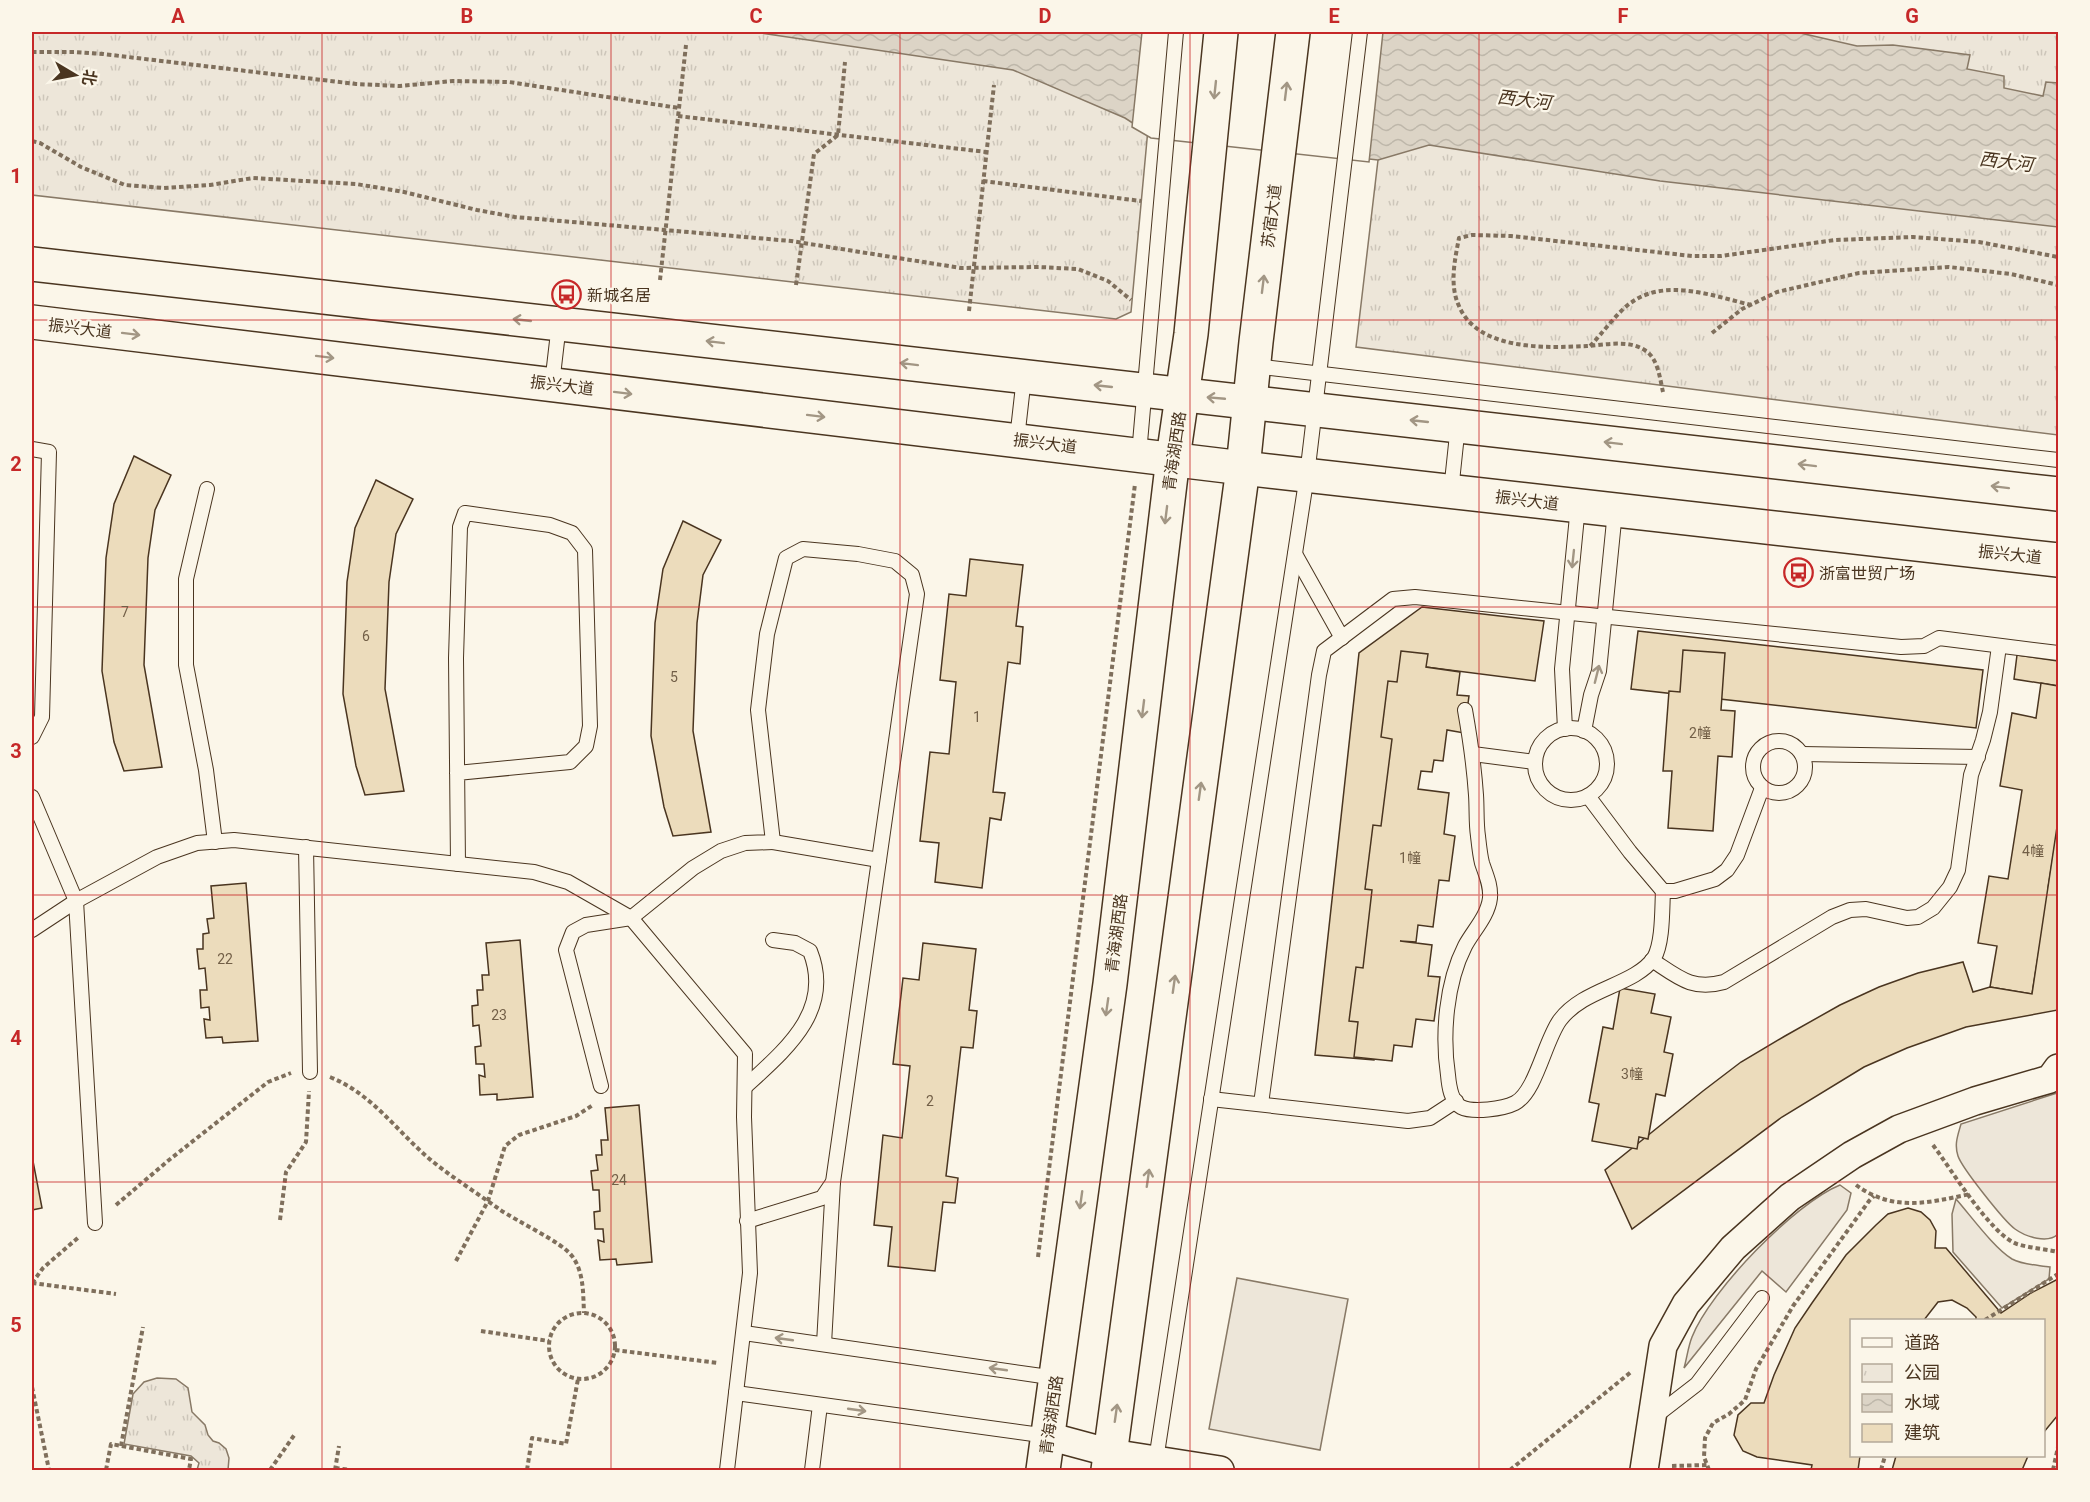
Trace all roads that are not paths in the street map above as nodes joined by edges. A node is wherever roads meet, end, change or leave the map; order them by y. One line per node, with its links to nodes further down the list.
1 (1176, 32): 12 (lane)
2 (1221, 32): 13 (main road, one-way to 13)
3 (1293, 32): 8 (main road, 苏宿大道, one-way to 3)
4 (1360, 32): 9 (lane)
5 (32, 264): 7 (main road, one-way to 5)
6 (32, 322): 11 (main road, 振兴大道, one-way to 11)
7 (559, 324): 10 (main road, one-way to 7); 11 (lane)
8 (1255, 354): 9 (lane); 14 (main road, 苏宿大道)
9 (1318, 374): 15 (lane); 21 (lane)
10 (1024, 377): 12 (main road, one-way to 10); 17 (lane)
11 (552, 384): 17 (main road, 振兴大道, one-way to 17)
12 (1145, 391): 13 (main road); 19 (lane)
13 (1182, 395): 14 (main road, one-way to 13); 20 (main road, 青海湖西路)
14 (1251, 401): 15 (main road); 22 (main road)
15 (1314, 409): 16 (main road, one-way to 15); 23 (lane)
16 (1458, 425): 25 (lane); 26 (main road, one-way to 16)
17 (1017, 440): 19 (main road, 振兴大道)
18 (32, 449): 39 (lane)
19 (1139, 454): 20 (main road, 振兴大道)
20 (1173, 458): 22 (main road, 振兴大道); 72 (main road, 青海湖西路, one-way to 72)
21 (2058, 460)
22 (1243, 468): 23 (main road, 振兴大道); 78 (main road, one-way to 22)
23 (1307, 475): 25 (main road, 振兴大道); 29 (lane)
24 (207, 489): 48 (lane)
25 (1452, 491): 27 (main road, 振兴大道)
26 (2058, 494)
27 (1578, 506): 28 (main road, 振兴大道); 31 (lane, one-way to 31)
28 (1615, 510): 30 (main road, 振兴大道); 32 (lane)
29 (1295, 554): 33 (lane); 63 (lane)
30 (2058, 560)
31 (1567, 612): 32 (lane); 33 (lane); 37 (lane)
32 (1604, 616): 34 (lane); 38 (lane, one-way to 32)
33 (1342, 638): 65 (lane)
34 (1999, 646): 35 (lane); 42 (lane)
35 (2058, 653)
36 (1465, 710): 40 (lane)
37 (1565, 729): 38 (lane); 43 (lane)
38 (1584, 731): 47 (lane)
39 (32, 737)
40 (1473, 754): 43 (lane); 64 (lane)
41 (1802, 754): 42 (lane); 45 (lane); 45 (lane)
42 (1978, 757): 58 (lane)
43 (1535, 762): 47 (lane)
44 (457, 773): 44 (lane); 52 (lane)
45 (1762, 788): 53 (lane)
46 (32, 796): 54 (lane)
47 (1588, 796): 53 (lane)
48 (215, 842): 50 (lane); 54 (lane)
49 (773, 842): 51 (lane); 51 (lane); 55 (lane)
50 (306, 847): 52 (lane); 60 (lane)
51 (879, 860): 66 (lane)
52 (458, 864): 55 (lane)
53 (1663, 891): 58 (lane)
54 (76, 901): 56 (lane); 68 (lane)
55 (631, 918): 61 (lane); 62 (lane)
56 (32, 930)
57 (772, 940): 62 (lane)
58 (1652, 960): 64 (lane)
59 (2058, 1068): 75 (street)
60 (310, 1072)
61 (601, 1086)
62 (745, 1087): 67 (lane)
63 (1211, 1099): 65 (lane); 77 (lane)
64 (1456, 1101): 65 (lane)
65 (1261, 1104)
66 (834, 1182): 67 (lane); 71 (lane)
67 (747, 1221): 70 (lane)
68 (95, 1223)
69 (1762, 1298): 75 (lane)
70 (744, 1333): 71 (lane, one-way to 70); 73 (lane)
71 (824, 1344): 72 (lane, one-way to 71)
72 (1056, 1378): 76 (main road, 青海湖西路)
73 (736, 1393): 74 (lane); 79 (lane)
74 (820, 1405): 76 (lane, one-way to 76); 80 (lane)
75 (1652, 1419): 83 (street)
76 (1048, 1436): 78 (street); 81 (main road, 青海湖西路)
77 (1156, 1460): 78 (street); 82 (street)
78 (1110, 1462)
79 (727, 1470)
80 (812, 1470)
81 (1043, 1470)
82 (1220, 1470)
83 (1644, 1470)

